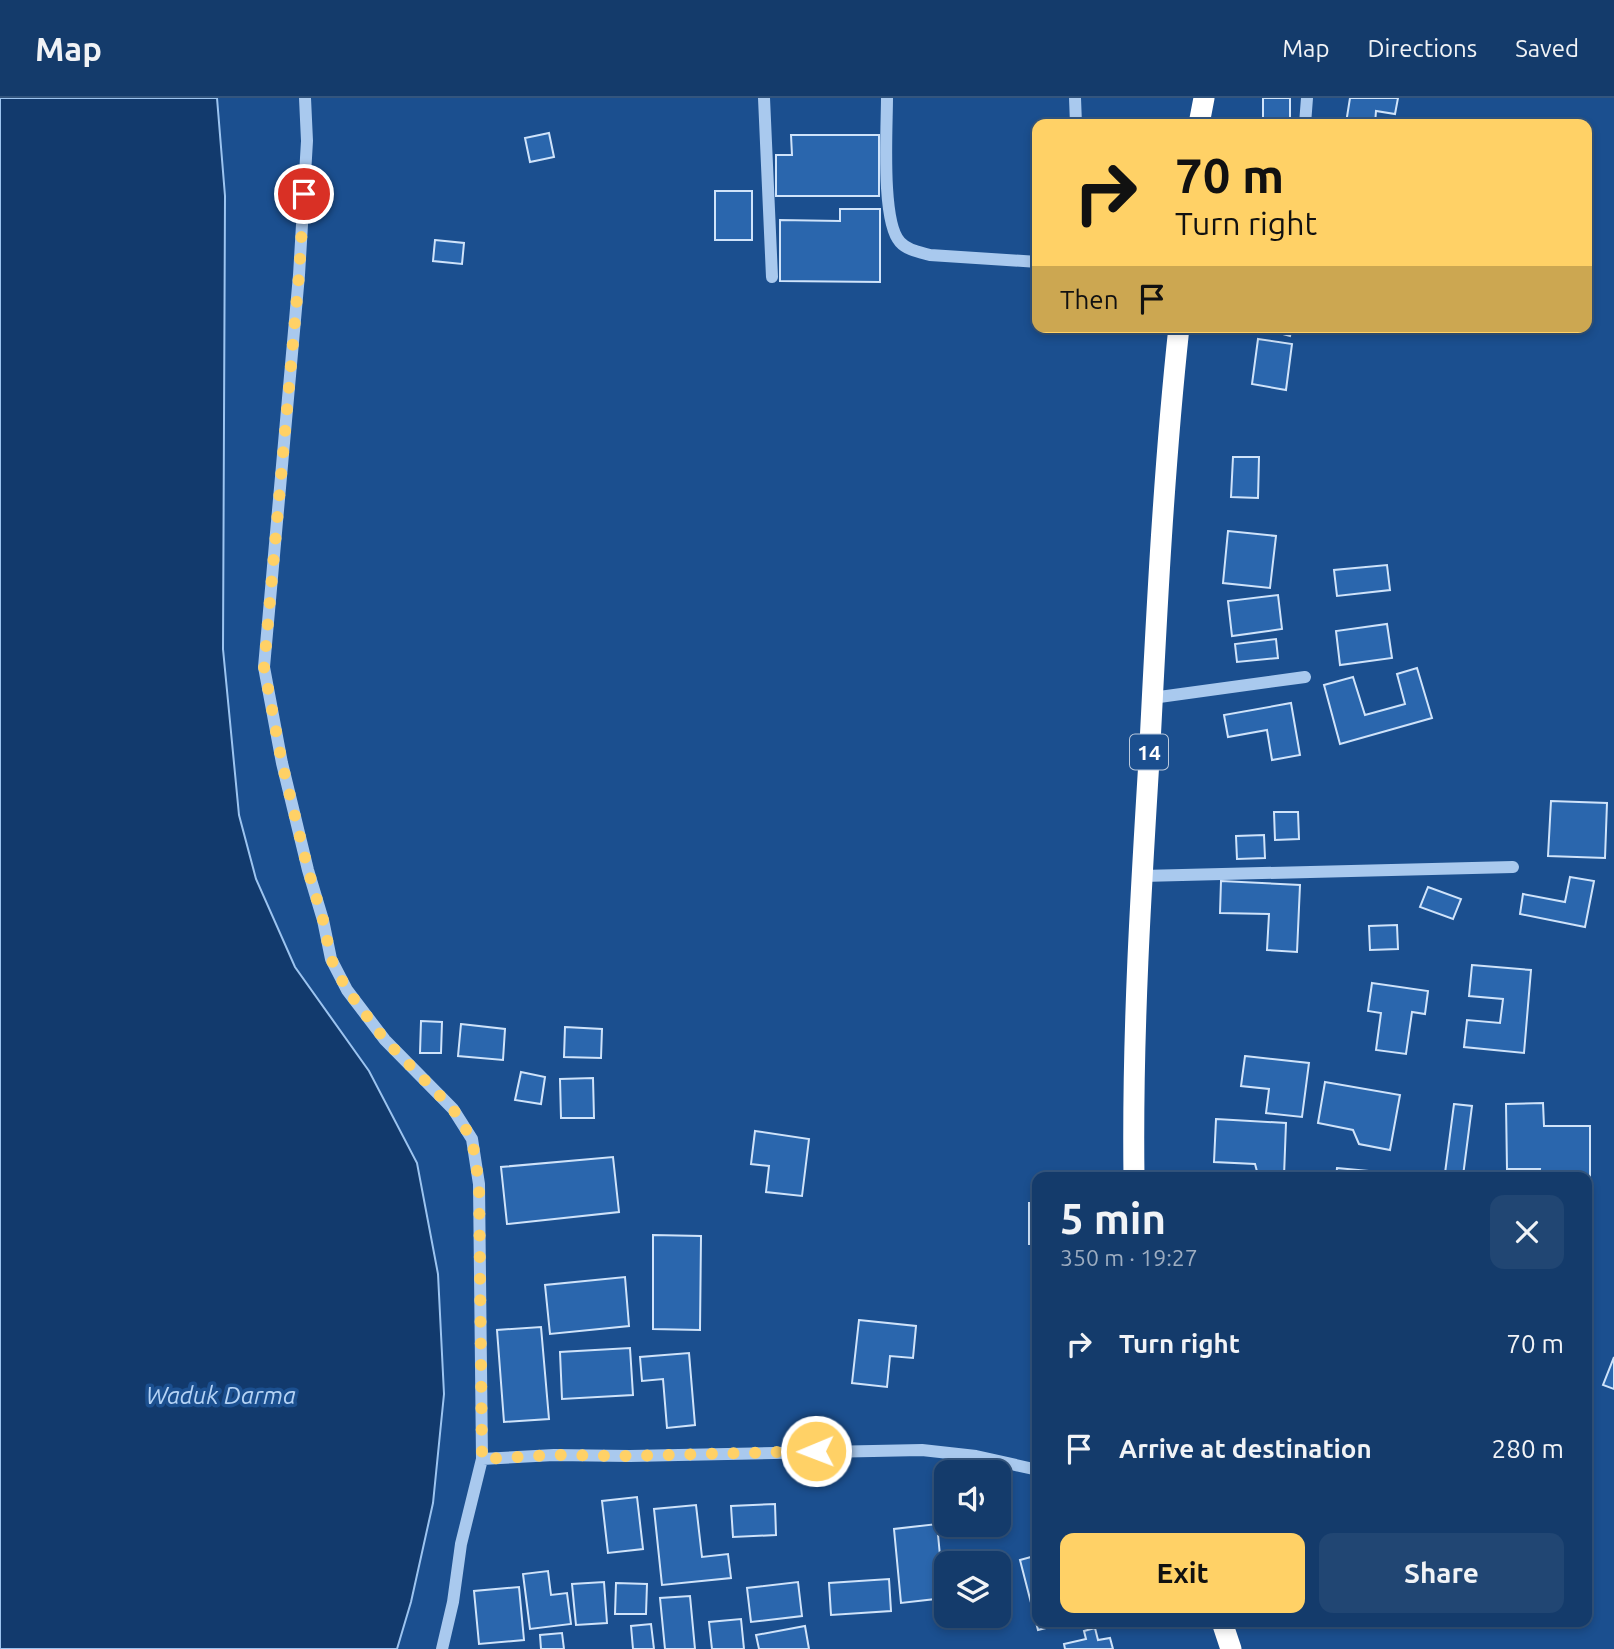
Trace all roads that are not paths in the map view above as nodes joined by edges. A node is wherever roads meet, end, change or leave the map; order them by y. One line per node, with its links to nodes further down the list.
1 (305, 98): 18 (street)
2 (764, 98): 11 (street)
3 (887, 98): 10 (street)
4 (1075, 98): 7 (street)
5 (1204, 98): 8 (highway)
6 (1307, 98): 9 (street)
7 (1076, 119)
8 (1200, 119)
9 (1305, 119)
10 (1032, 262)
11 (772, 277)
12 (1178, 333): 14 (highway, 14)
13 (1305, 677): 14 (street)
14 (1152, 698): 16 (highway, 14)
15 (1513, 867): 16 (street)
16 (1142, 876): 17 (highway, 14)
17 (1134, 1172)
18 (482, 1459): 19 (street); 21 (street)
19 (1032, 1469)
20 (1224, 1627): 22 (highway)
21 (442, 1649)
22 (1231, 1649)

